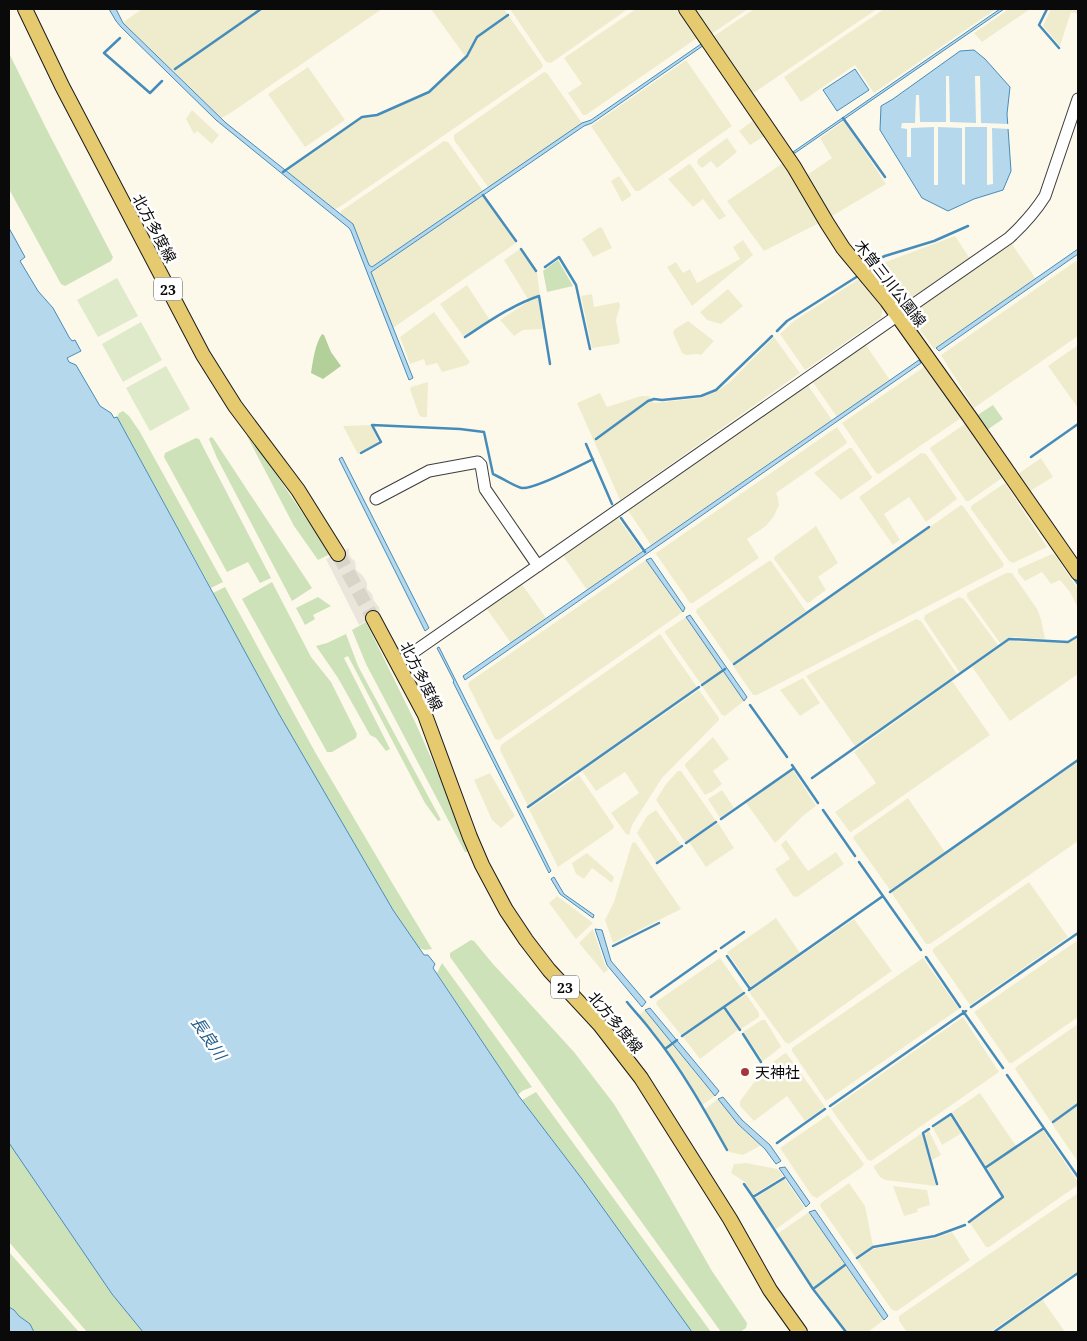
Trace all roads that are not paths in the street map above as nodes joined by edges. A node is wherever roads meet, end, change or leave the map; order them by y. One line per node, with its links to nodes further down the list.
1 (24, 9): 6 (main road, 北方多度線 / 23)
2 (686, 9): 4 (main road, 木曽三川公園線)
3 (1078, 98): 4 (street)
4 (898, 315): 7 (street); 8 (main road, 木曽三川公園線)
5 (376, 499): 7 (street)
6 (338, 554)
7 (538, 566): 10 (street)
8 (1078, 573)
9 (373, 618): 10 (main road, 北方多度線 / 23)
10 (398, 663): 11 (main road, 北方多度線 / 23)
11 (800, 1332)

